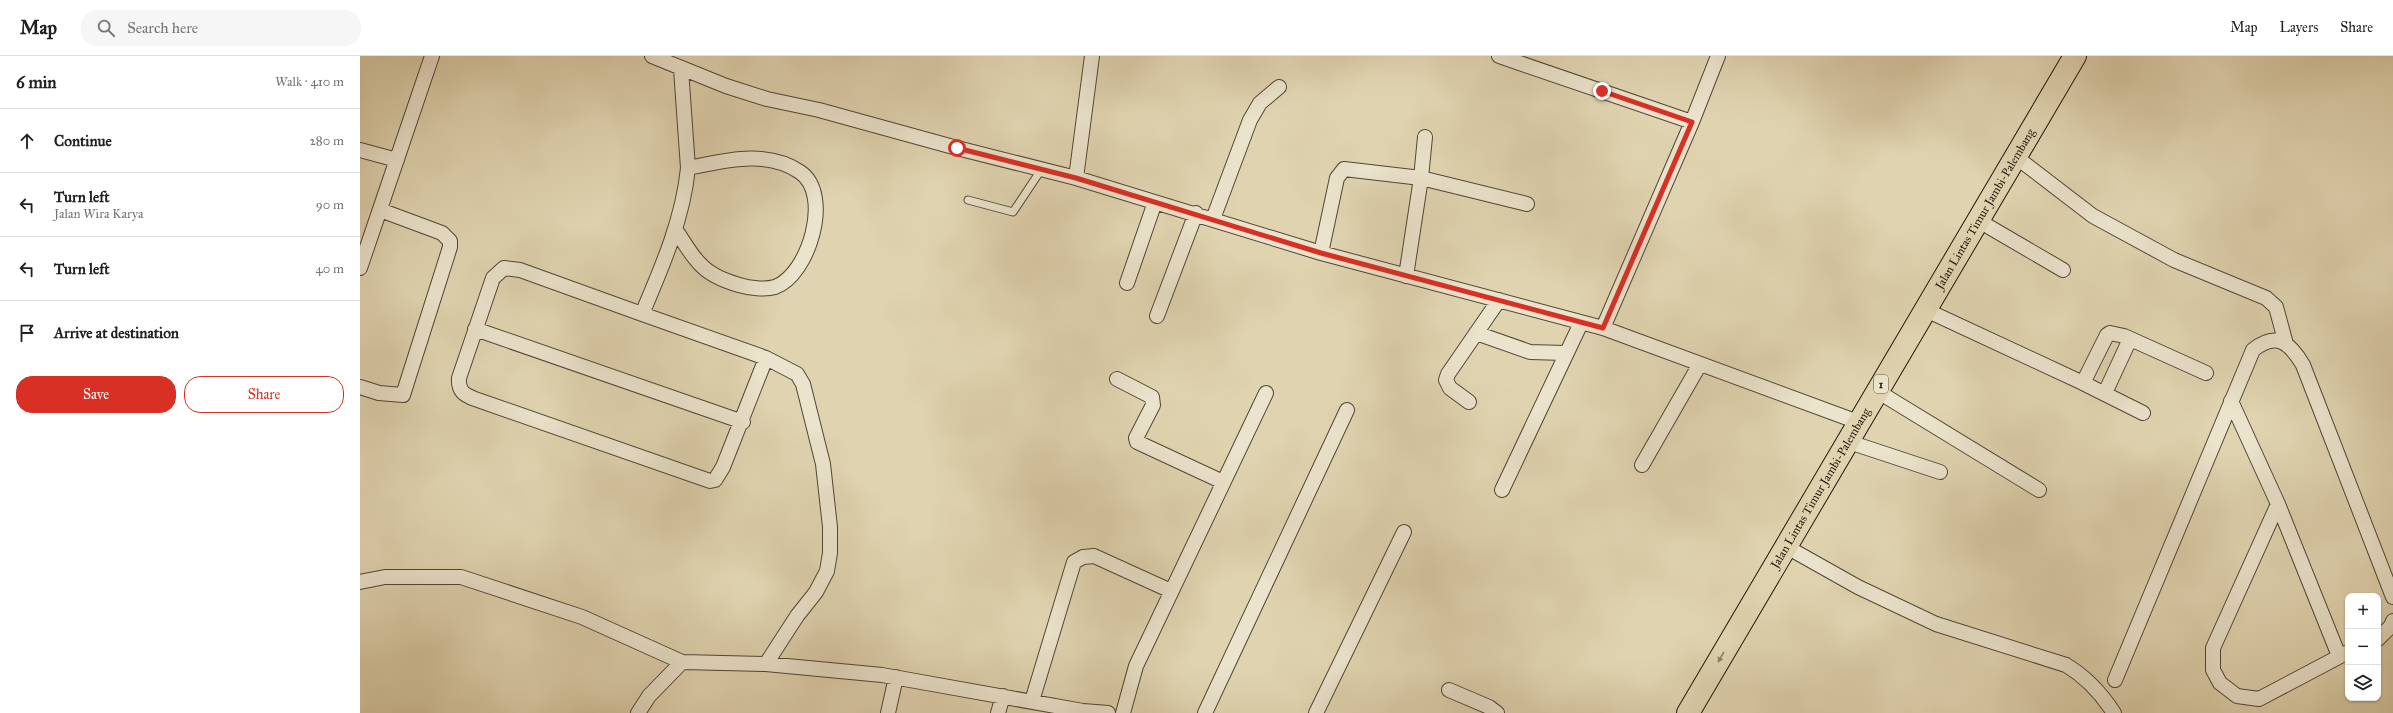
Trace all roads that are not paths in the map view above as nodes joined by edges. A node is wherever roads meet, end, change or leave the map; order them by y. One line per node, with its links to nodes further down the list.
1 (432, 56): 14 (street)
2 (652, 56): 8 (street)
3 (1092, 56): 17 (street)
4 (1499, 56): 10 (street)
5 (1718, 56): 10 (street)
6 (2058, 56): 56 (highway, Jalan Lintas Timur Jambi-Palembang / 1)
7 (2074, 56): 13 (highway, Jalan Lintas Timur Jambi-Palembang / 1)
8 (681, 69): 15 (street); 16 (street)
9 (1280, 87): 24 (street)
10 (1692, 122): 37 (street)
11 (1425, 137): 18 (street)
12 (360, 150): 14 (street)
13 (2016, 157): 25 (highway, Jalan Lintas Timur Jambi-Palembang / 1); 41 (street)
14 (397, 160): 22 (street)
15 (688, 168): 26 (street); 26 (street)
16 (1041, 170): 17 (street); 19 (lane)
17 (1076, 178): 20 (street)
18 (1422, 178): 21 (street); 27 (street); 30 (street)
19 (968, 200)
20 (1155, 202): 23 (street); 31 (street)
21 (1527, 204)
22 (380, 210): 28 (street); 48 (street)
23 (1196, 213): 24 (street); 35 (street)
24 (1213, 219): 27 (street)
25 (1978, 221): 29 (street); 33 (highway, Jalan Lintas Timur Jambi-Palembang / 1)
26 (675, 229): 34 (street)
27 (1321, 253): 30 (street)
28 (360, 268)
29 (2063, 270)
30 (1406, 276): 32 (street)
31 (1127, 283)
32 (1499, 300): 36 (street); 39 (street)
33 (1926, 310): 47 (street); 49 (highway, Jalan Lintas Timur Jambi-Palembang / 1)
34 (642, 314): 38 (street); 43 (street)
35 (1157, 316)
36 (1582, 323): 37 (street); 42 (street)
37 (1603, 328): 44 (street)
38 (475, 329): 57 (street); 57 (street)
39 (1476, 333): 42 (street); 53 (street)
40 (2130, 339): 45 (street); 47 (street); 51 (street)
41 (2286, 344): 52 (street); 69 (street)
42 (1565, 353): 62 (street)
43 (766, 358): 57 (street); 74 (street)
44 (1700, 364): 56 (street); 59 (street)
45 (2206, 373)
46 (1117, 379): 61 (street)
47 (2083, 383): 51 (street)
48 (360, 387)
49 (1877, 391): 56 (highway, Jalan Lintas Timur Jambi-Palembang / 1); 63 (street)
50 (1266, 393): 61 (street)
51 (2105, 393): 55 (street)
52 (2231, 401): 64 (street); 76 (street)
53 (1468, 402)
54 (1347, 410): 85 (street)
55 (2143, 413)
56 (1853, 420): 58 (highway, Jalan Lintas Timur Jambi-Palembang / 1); 88 (highway, Jalan Lintas Timur Jambi-Palembang / 1)
57 (743, 422)
58 (1846, 441): 60 (street); 66 (highway, Jalan Lintas Timur Jambi-Palembang / 1)
59 (1642, 465)
60 (1940, 472)
61 (1223, 482): 68 (street)
62 (1502, 490)
63 (2039, 490)
64 (2278, 504): 72 (street); 72 (street)
65 (1404, 532): 86 (street)
66 (1785, 546): 89 (highway, Jalan Lintas Timur Jambi-Palembang / 1, one-way to 89); 90 (street)
67 (362, 580): 73 (street)
68 (1171, 591): 79 (street); 84 (street)
69 (2393, 597)
70 (2393, 621): 71 (street)
71 (2381, 636)
72 (2343, 654)
73 (682, 662): 74 (street); 80 (street)
74 (766, 664): 75 (street)
75 (889, 676): 78 (street); 81 (street)
76 (2115, 680)
77 (1450, 690): 87 (street)
78 (1003, 696): 79 (street); 82 (street)
79 (1032, 701): 83 (street)
80 (638, 713)
81 (888, 713)
82 (998, 713)
83 (1108, 713)
84 (1123, 713)
85 (1205, 713)
86 (1316, 713)
87 (1497, 713)
88 (1672, 713)
89 (1688, 713)
90 (2114, 713)

